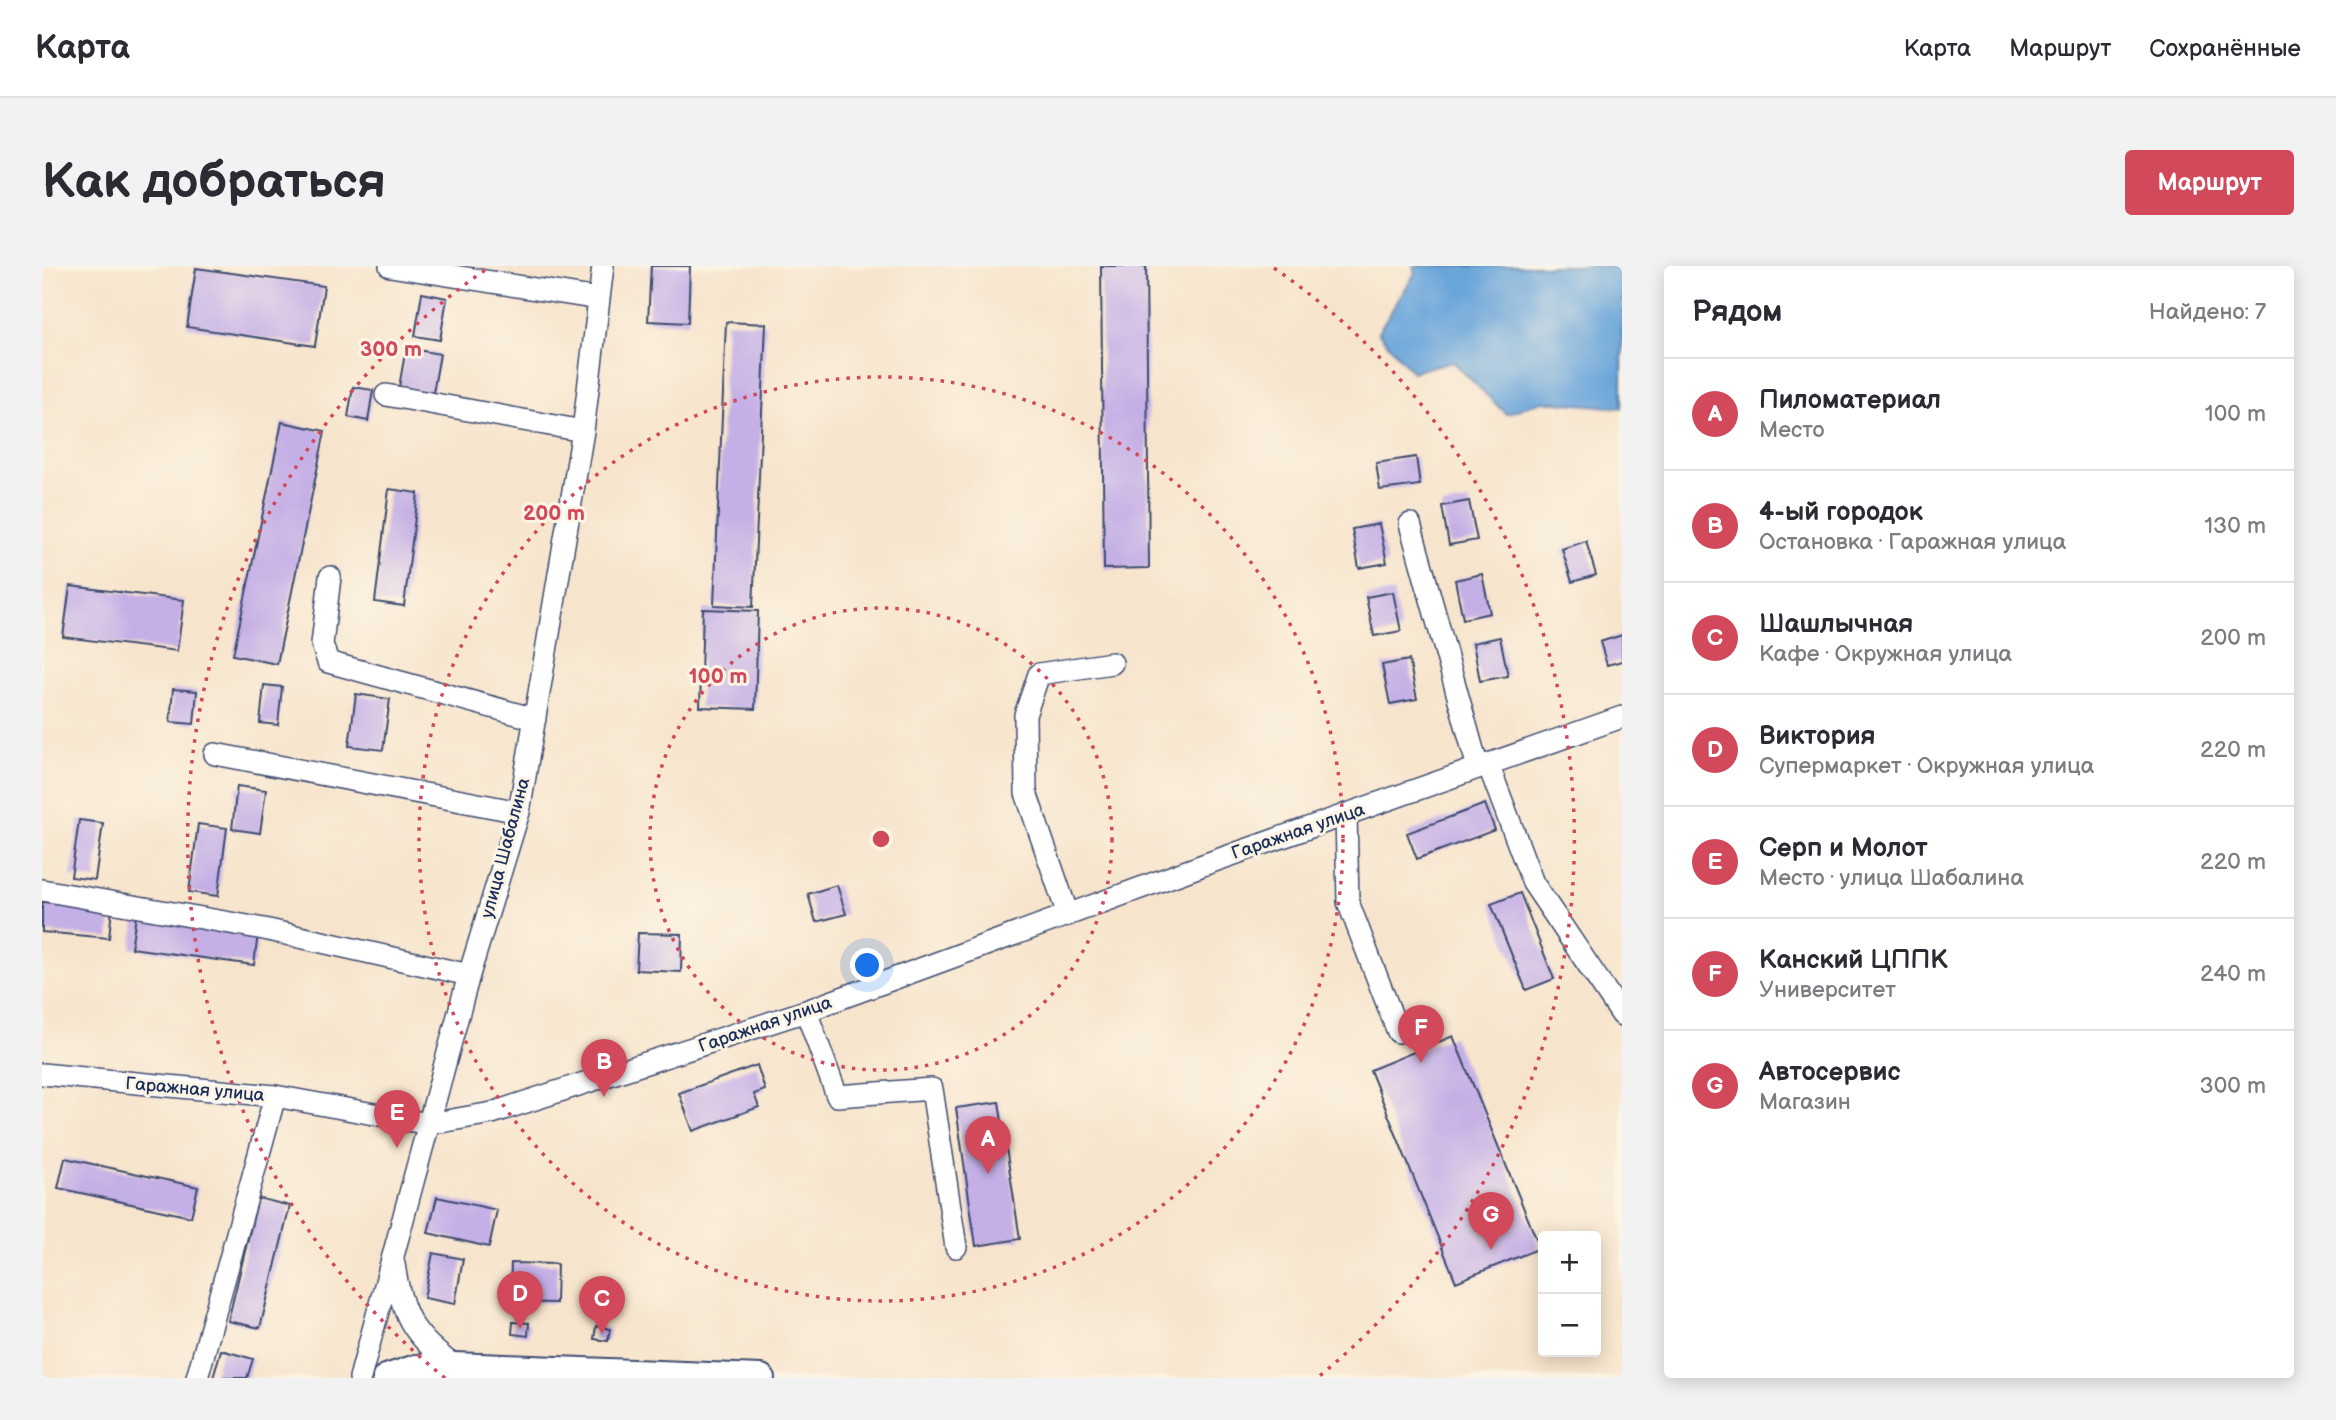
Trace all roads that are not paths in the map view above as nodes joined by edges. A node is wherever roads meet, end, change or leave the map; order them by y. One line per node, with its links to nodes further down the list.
1 (390, 266): 3 (street)
2 (603, 266): 3 (street, улица Шабалина)
3 (599, 299): 5 (street, улица Шабалина)
4 (386, 395): 5 (street)
5 (583, 431): 10 (street, улица Шабалина)
6 (1410, 524): 12 (street)
7 (330, 578): 10 (street)
8 (1112, 663): 16 (street)
9 (1622, 717): 12 (street, Гаражная улица)
10 (536, 719): 13 (street, улица Шабалина)
11 (215, 754): 13 (street)
12 (1483, 766): 14 (street, Гаражная улица); 19 (street)
13 (519, 812): 17 (street, улица Шабалина)
14 (1346, 814): 16 (street, Гаражная улица); 20 (street)
15 (42, 890): 17 (street)
16 (1068, 915): 18 (street, Гаражная улица)
17 (469, 975): 23 (street, улица Шабалина)
18 (806, 1011): 23 (street, Гаражная улица); 24 (street)
19 (1622, 1015)
20 (1398, 1032)
21 (42, 1074): 22 (street, Гаражная улица)
22 (275, 1097): 23 (street, Гаражная улица); 28 (street)
23 (429, 1124): 25 (street, улица Шабалина)
24 (956, 1247)
25 (393, 1255): 26 (street); 29 (street, улица Шабалина)
26 (454, 1366): 27 (main road); 30 (main road)
27 (567, 1374): 31 (main road)
28 (197, 1378)
29 (360, 1378)
30 (386, 1378)
31 (761, 1378)

